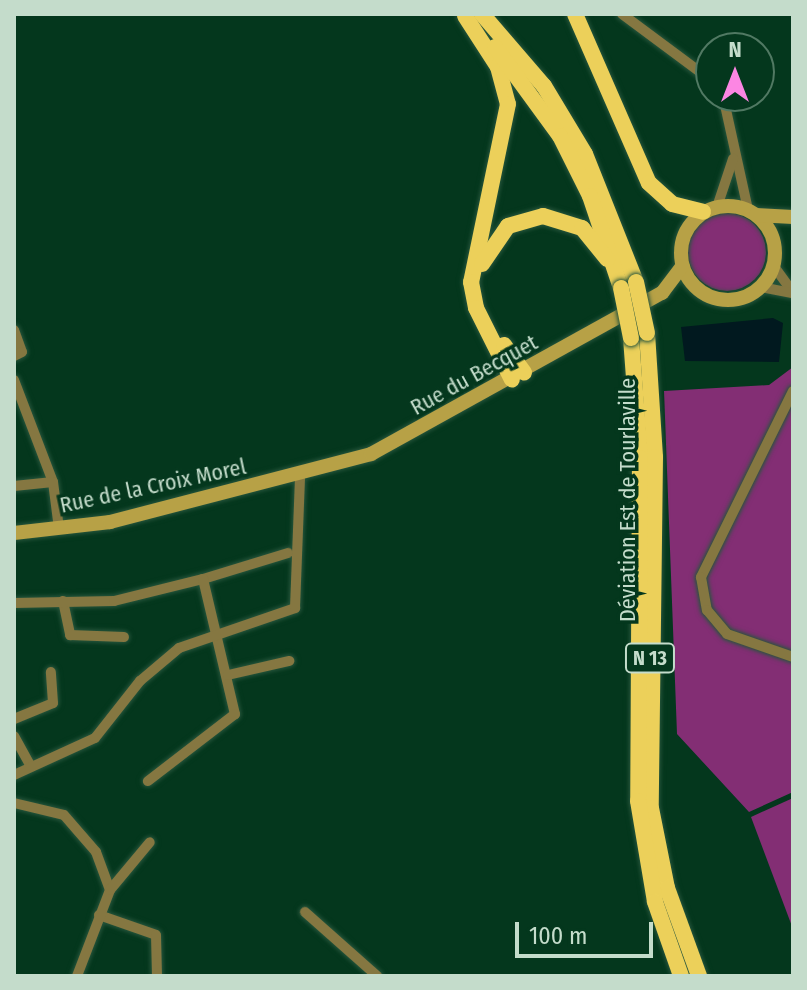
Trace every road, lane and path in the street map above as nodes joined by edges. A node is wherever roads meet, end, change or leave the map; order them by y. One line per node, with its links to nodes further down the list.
1 (575, 14): 7 (highway)
2 (622, 14): 4 (street)
3 (470, 15): 13 (highway, Déviation Est de Tourlaville / N 13); 14 (highway, Déviation Est de Tourlaville / N 13); 22 (highway)
4 (695, 68)
5 (726, 112): 6 (street)
6 (734, 153): 7 (street); 8 (street)
7 (710, 209): 8 (main road); 12 (main road)
8 (752, 212): 9 (main road); 10 (main road)
9 (792, 217): 10 (main road)
10 (773, 240): 11 (main road)
11 (773, 265): 15 (main road); 18 (street)
12 (682, 266): 16 (main road); 17 (main road, Rue du Becquet)
13 (616, 271): 14 (highway, Déviation Est de Tourlaville / N 13); 22 (highway)
14 (628, 285): 20 (highway, Déviation Est de Tourlaville / N 13, bridge)
15 (761, 287): 16 (main road); 18 (street)
16 (698, 289): 17 (main road, Rue du Becquet)
17 (662, 293): 22 (main road, Rue du Becquet)
18 (793, 293)
19 (14, 330): 21 (street)
20 (639, 336): 53 (highway, Déviation Est de Tourlaville / N 13); 54 (highway, Déviation Est de Tourlaville / N 13)
21 (14, 356)
22 (518, 376): 25 (main road, Rue du Becquet)
23 (14, 380): 26 (street)
24 (793, 391): 36 (street)
25 (300, 477): 28 (main road, Rue de la Croix Morel); 34 (street)
26 (53, 482): 27 (street); 28 (street)
27 (14, 486)
28 (59, 529): 29 (main road, Rue de la Croix Morel)
29 (14, 533)
30 (288, 553): 31 (street)
31 (203, 579): 32 (street); 34 (street)
32 (63, 601): 33 (street); 35 (street)
33 (14, 603)
34 (218, 630): 39 (street); 42 (street)
35 (124, 637)
36 (793, 657)
37 (289, 661): 39 (street)
38 (51, 672): 40 (street)
39 (228, 675): 44 (street)
40 (14, 719)
41 (14, 736): 42 (street)
42 (30, 765): 43 (street)
43 (14, 775)
44 (148, 781)
45 (14, 803): 47 (street)
46 (150, 842): 47 (street)
47 (110, 890): 49 (street)
48 (305, 912): 52 (street)
49 (99, 915): 50 (street); 51 (street)
50 (77, 976)
51 (157, 976)
52 (377, 976)
53 (681, 976)
54 (699, 976)

